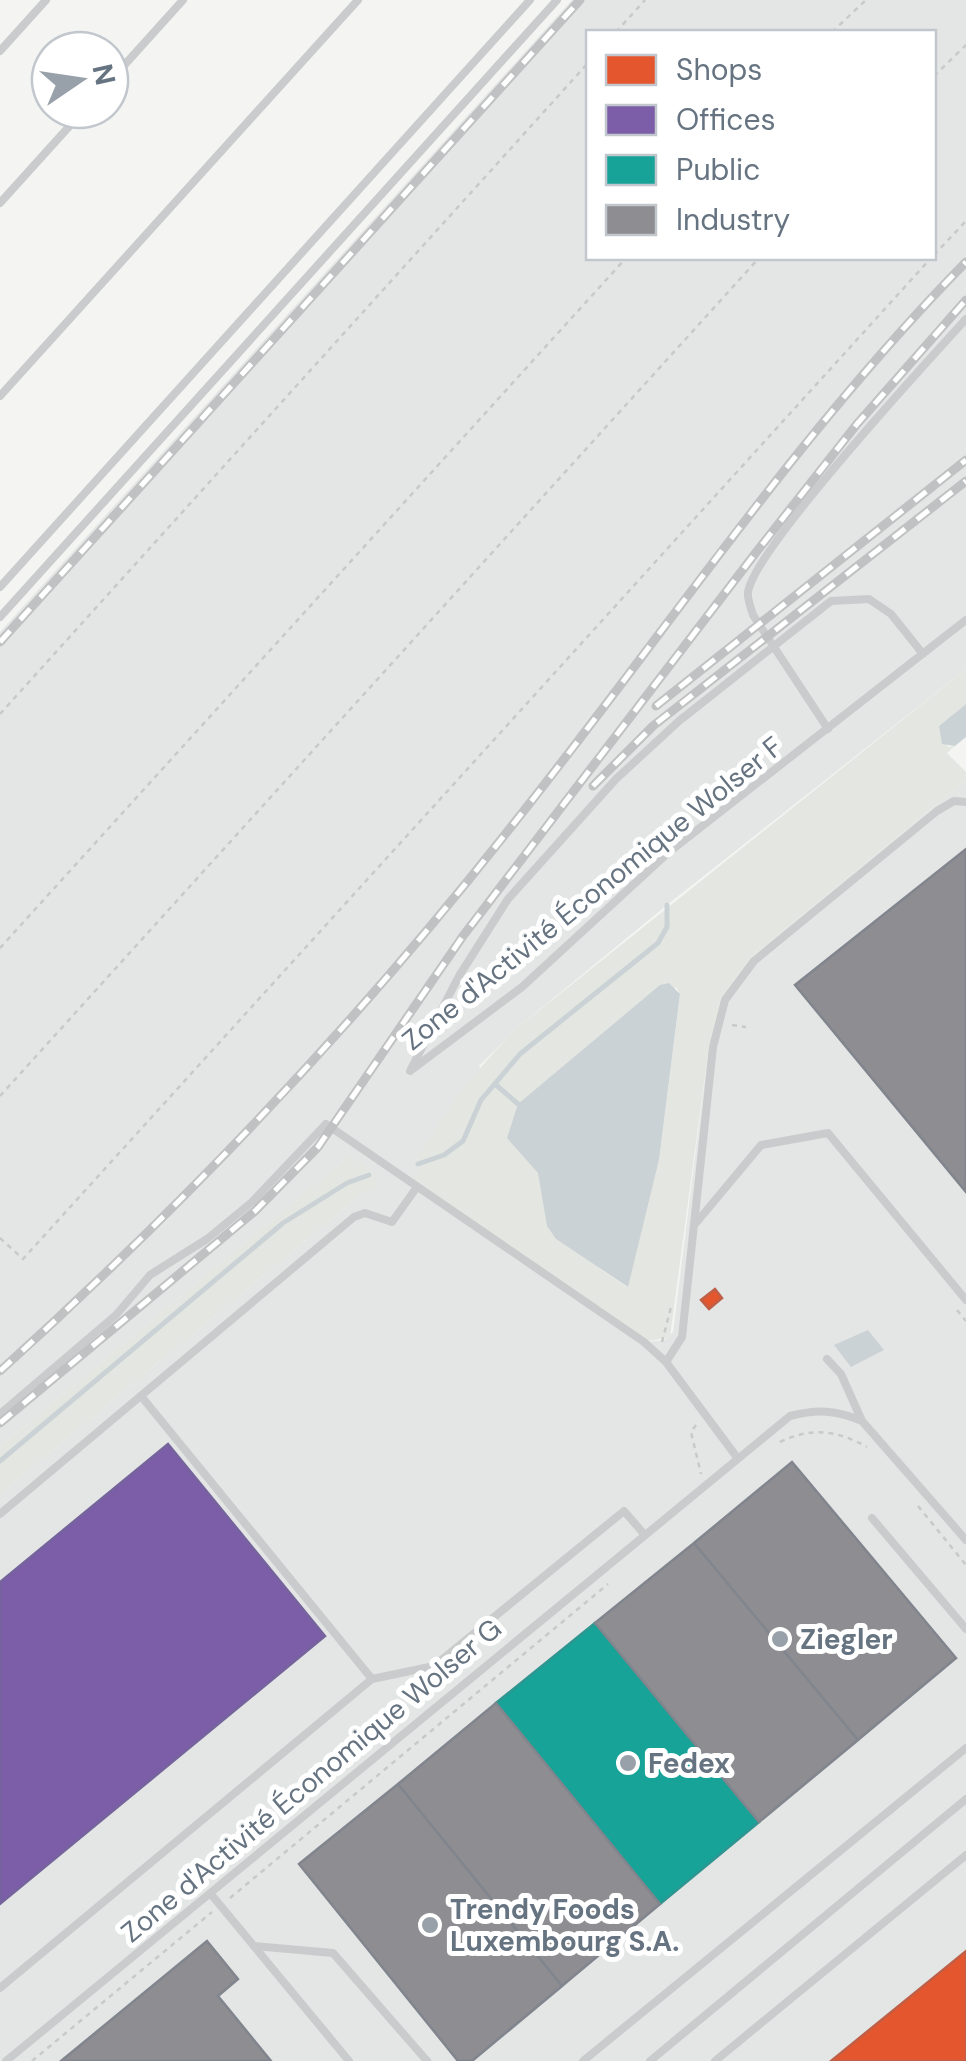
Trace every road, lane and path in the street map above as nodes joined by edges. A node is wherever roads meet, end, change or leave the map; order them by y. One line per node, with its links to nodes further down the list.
1 (46, 0): 11 (lane)
2 (183, 0): 12 (lane)
3 (358, 0): 23 (lane)
4 (530, 0): 24 (lane)
5 (557, 0): 25 (lane)
6 (646, 0): 8 (path)
7 (866, 0): 9 (path)
8 (618, 30)
9 (834, 30)
10 (966, 45): 14 (path)
11 (0, 51)
12 (130, 59)
13 (586, 65): 29 (path)
14 (936, 74)
15 (66, 130): 16 (lane)
16 (0, 203)
17 (966, 220): 18 (path)
18 (936, 252)
19 (624, 260): 32 (path)
20 (757, 260): 33 (path)
21 (928, 260): 36 (path)
22 (966, 319): 27 (lane)
23 (0, 396)
24 (0, 587)
25 (0, 617)
26 (966, 620): 28 (lane, Zone d'Activité Économique Wolser F)
27 (773, 647): 28 (lane, Zone d'Activité Économique Wolser F); 30 (lane); 30 (lane, Zone d'Activité Économique Wolser F)
28 (923, 654): 30 (lane, Zone d'Activité Économique Wolser F)
29 (0, 714)
30 (828, 729)
31 (966, 802): 35 (lane)
32 (0, 948)
33 (0, 1096)
34 (414, 1184): 39 (lane); 40 (lane); 41 (lane)
35 (695, 1225): 37 (lane); 39 (lane)
36 (0, 1238)
37 (966, 1300)
38 (827, 1359): 43 (lane)
39 (666, 1362): 42 (lane)
40 (141, 1396): 49 (lane); 56 (lane, Zone d'Activité Économique Wolser G)
41 (0, 1414)
42 (708, 1416): 46 (lane); 47 (path)
43 (862, 1421): 46 (lane, Zone d'Activité Économique Wolser G); 52 (lane)
44 (779, 1442): 45 (path)
45 (867, 1447)
46 (736, 1456): 47 (lane, Zone d'Activité Économique Wolser G)
47 (706, 1482): 51 (lane, Zone d'Activité Économique Wolser G)
48 (917, 1505): 53 (path)
49 (0, 1514)
50 (872, 1518): 55 (lane)
51 (644, 1534): 56 (lane, Zone d'Activité Économique Wolser G); 60 (lane, Zone d'Activité Économique Wolser G)
52 (966, 1540)
53 (966, 1564)
54 (607, 1584): 61 (path)
55 (966, 1629)
56 (372, 1678): 63 (lane, Zone d'Activité Économique Wolser G)
57 (966, 1748): 68 (lane)
58 (966, 1799): 69 (lane)
59 (966, 1855): 70 (lane)
60 (210, 1893): 61 (lane); 64 (lane, Zone d'Activité Économique Wolser G)
61 (222, 1905): 62 (lane); 65 (path)
62 (254, 1946): 66 (lane); 67 (lane)
63 (0, 1988)
64 (6, 2061)
65 (32, 2061)
66 (349, 2061)
67 (426, 2061)
68 (583, 2061)
69 (650, 2061)
70 (716, 2061)

